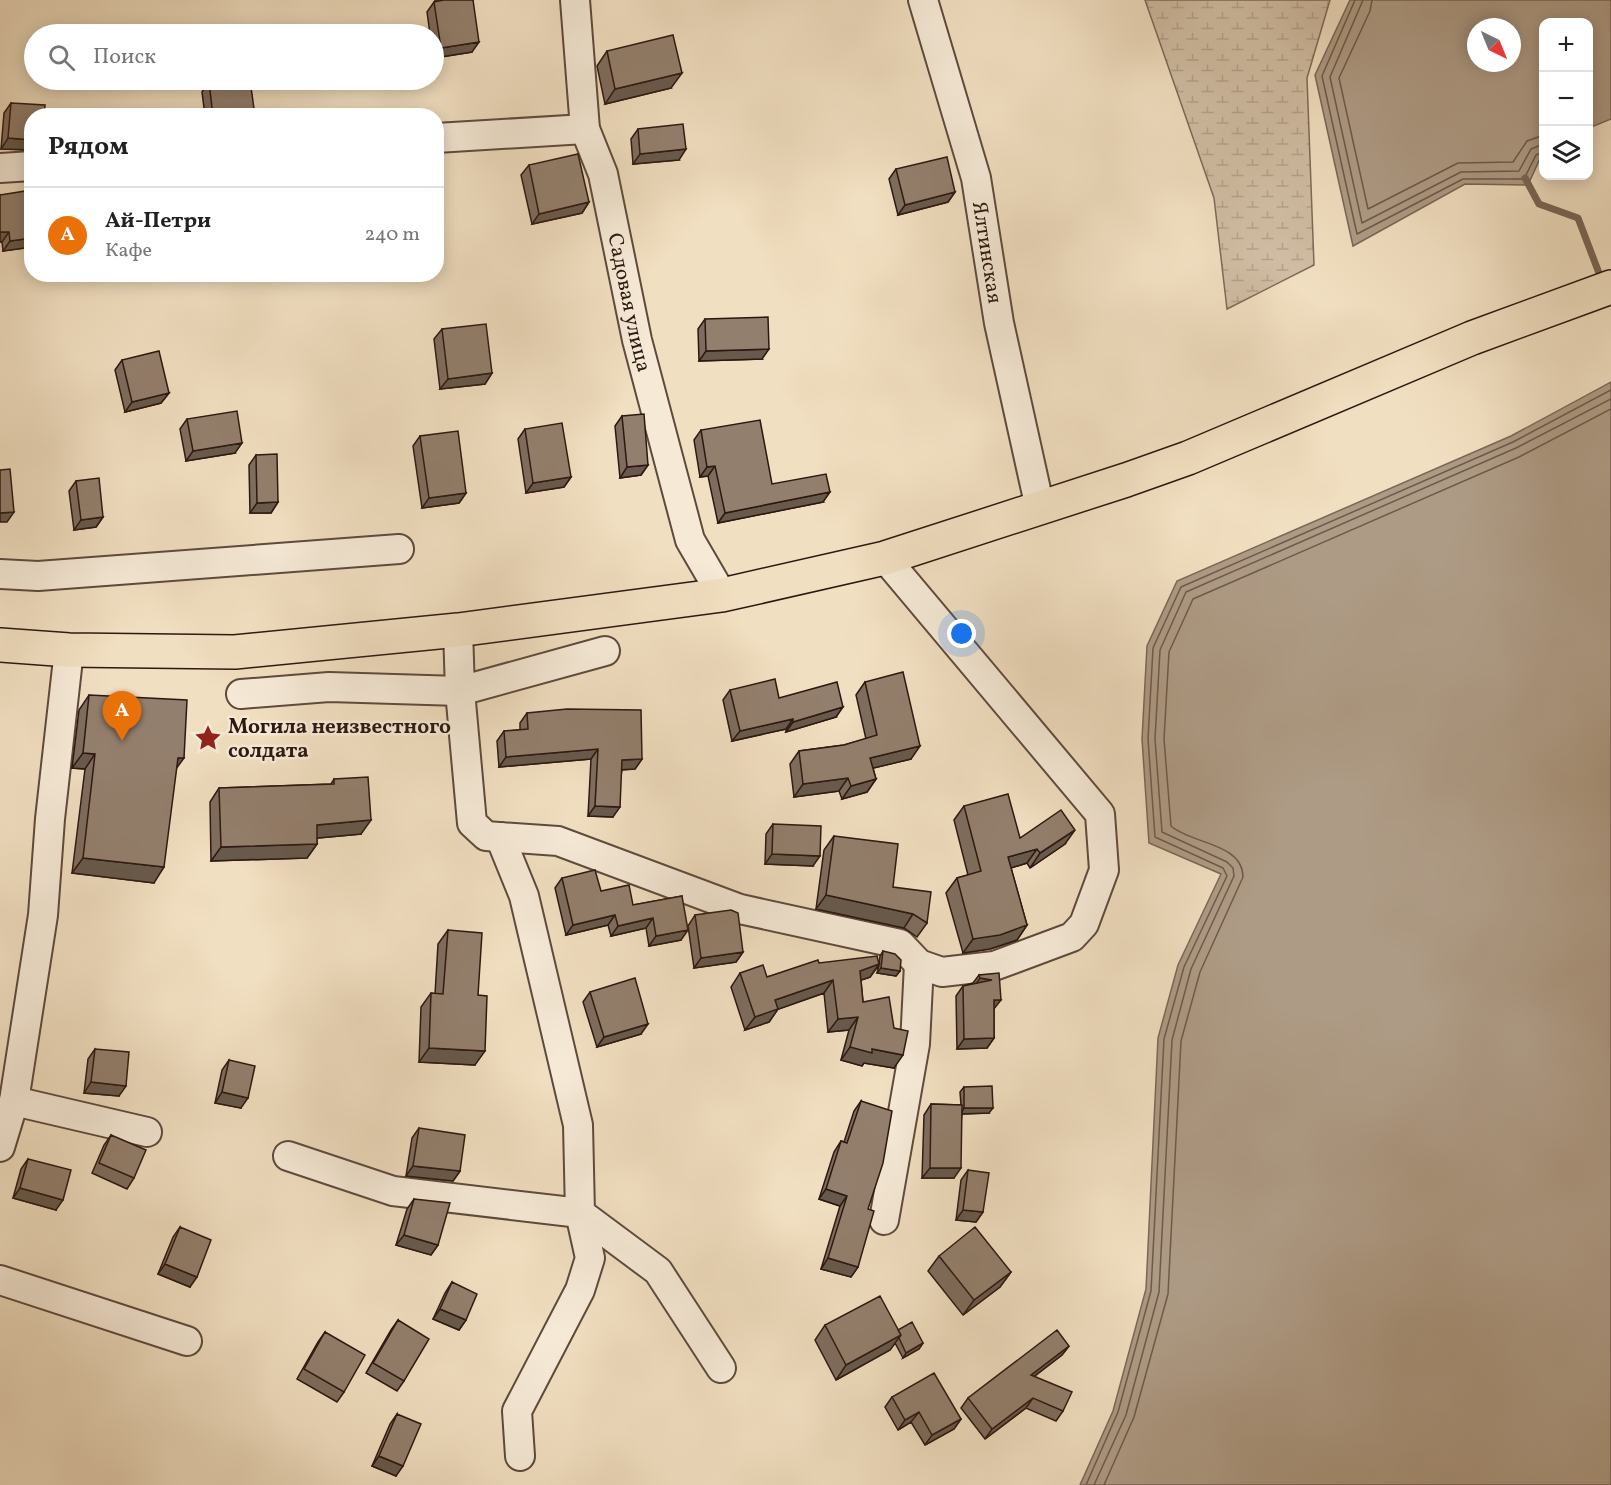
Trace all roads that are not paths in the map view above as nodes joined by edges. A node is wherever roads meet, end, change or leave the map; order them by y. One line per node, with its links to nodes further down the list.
1 (575, 0): 3 (street, Садовая улица)
2 (923, 0): 8 (street, Ялтинская)
3 (585, 129): 4 (street); 12 (street, Садовая улица)
4 (444, 138)
5 (24, 166): 6 (street)
6 (0, 168)
7 (1611, 287): 8 (main road)
8 (1040, 508): 10 (main road)
9 (399, 549): 11 (street)
10 (885, 558): 12 (main road); 20 (street)
11 (0, 574)
12 (722, 595): 13 (main road)
13 (458, 630): 15 (main road); 17 (street)
14 (0, 645): 15 (main road)
15 (69, 650): 21 (street)
16 (605, 651): 17 (street)
17 (460, 691): 18 (street); 19 (street)
18 (241, 694)
19 (500, 837): 20 (street); 25 (street)
20 (919, 964): 26 (street)
21 (14, 1101): 22 (street); 23 (street)
22 (147, 1132)
23 (0, 1147)
24 (288, 1156): 25 (street)
25 (580, 1214): 29 (street); 30 (street)
26 (884, 1220)
27 (0, 1280): 28 (street)
28 (187, 1341)
29 (721, 1368)
30 (520, 1456)

